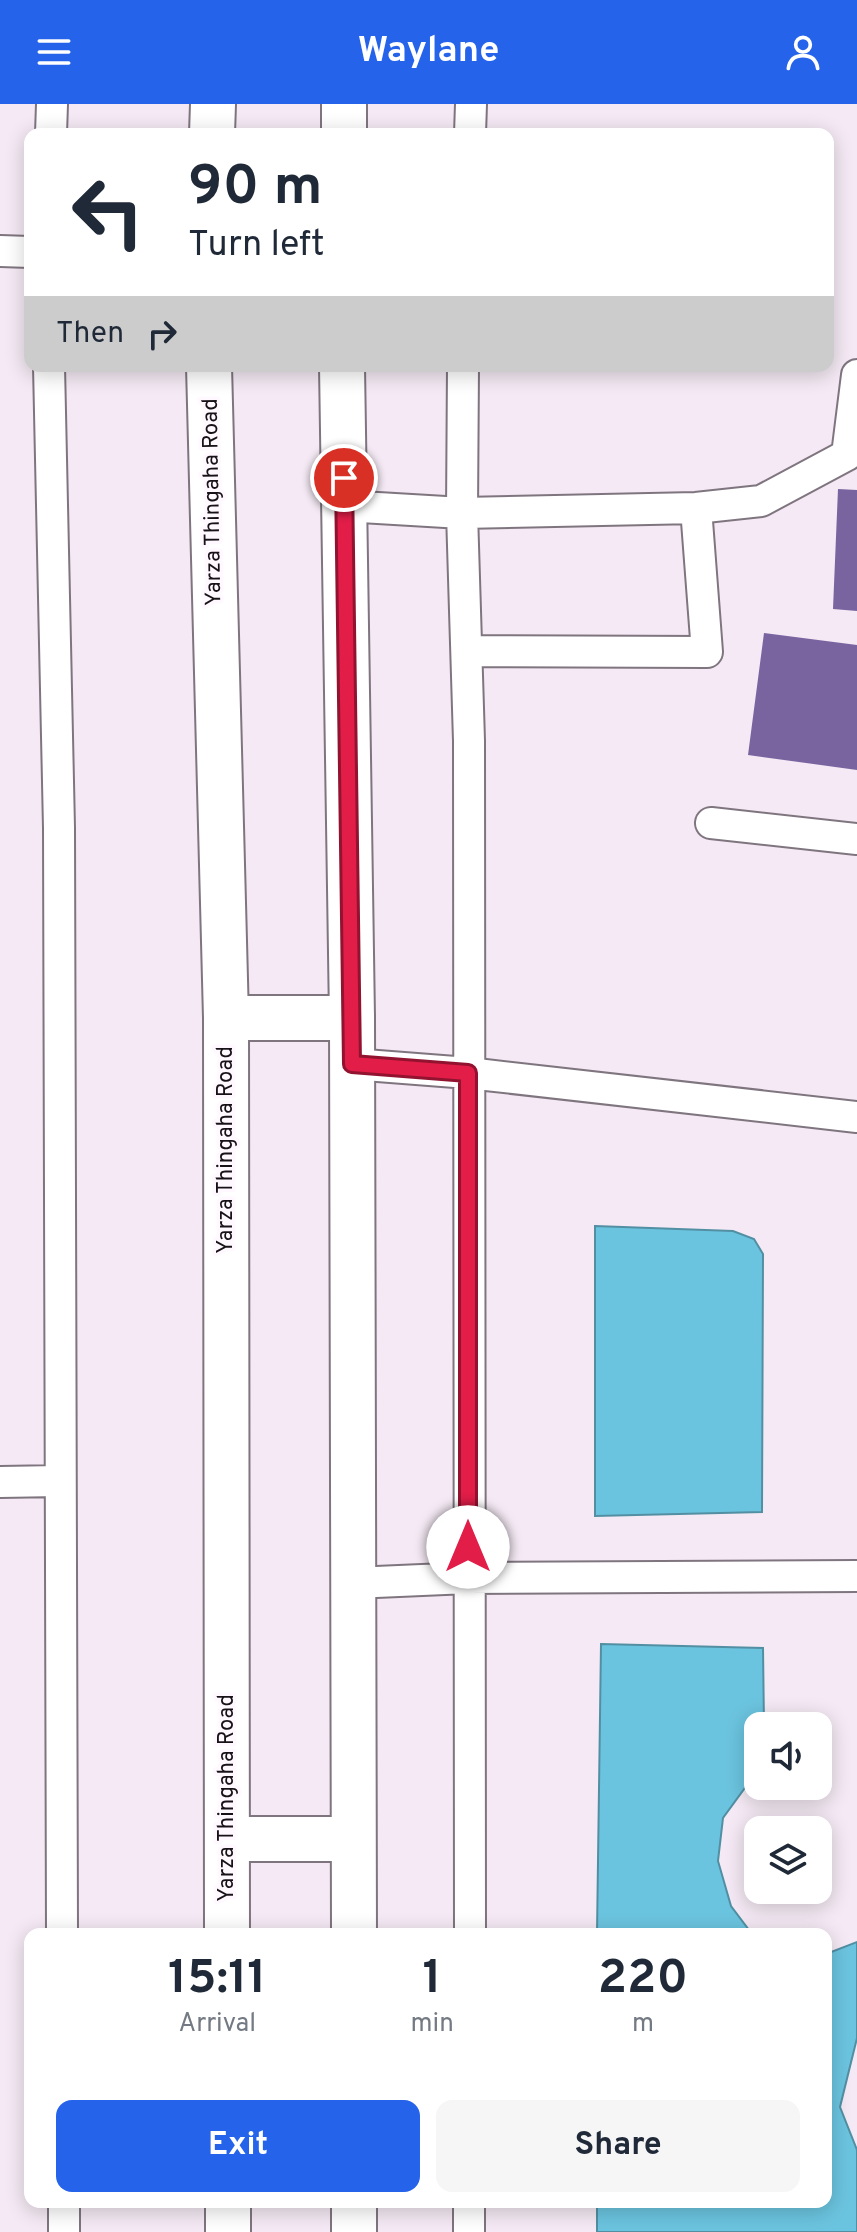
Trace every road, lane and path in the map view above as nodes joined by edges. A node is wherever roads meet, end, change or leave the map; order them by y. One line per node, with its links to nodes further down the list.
1 (52, 104): 5 (street)
2 (213, 104): 6 (main road)
3 (344, 104): 7 (main road)
4 (471, 104): 8 (street)
5 (51, 128)
6 (212, 128)
7 (344, 128)
8 (470, 128)
9 (0, 251): 10 (street)
10 (24, 252)
11 (49, 372): 27 (street)
12 (209, 372): 22 (main road, Yarza Thingaha Road)
13 (342, 372): 16 (main road)
14 (463, 372): 18 (street)
15 (857, 375): 17 (street)
16 (344, 506): 18 (street); 23 (main road)
17 (696, 508): 18 (street); 19 (street)
18 (462, 513): 19 (street)
19 (468, 651): 25 (street)
20 (711, 823): 21 (street)
21 (857, 839)
22 (226, 1018): 23 (main road); 32 (main road, Yarza Thingaha Road)
23 (352, 1018): 24 (main road)
24 (352, 1064): 25 (street); 31 (main road)
25 (468, 1073): 26 (street); 30 (street)
26 (857, 1117)
27 (59, 1481): 28 (street); 34 (street)
28 (0, 1482)
29 (857, 1576): 30 (street)
30 (468, 1578): 31 (street); 37 (street)
31 (353, 1583): 33 (main road)
32 (227, 1839): 33 (main road); 35 (main road, Yarza Thingaha Road)
33 (353, 1839): 36 (main road)
34 (62, 1928)
35 (227, 1928)
36 (354, 1928)
37 (470, 1928)
38 (64, 2208): 42 (street)
39 (228, 2208): 43 (main road)
40 (354, 2208): 44 (main road)
41 (469, 2208): 45 (street)
42 (64, 2232)
43 (228, 2232)
44 (354, 2232)
45 (469, 2232)

